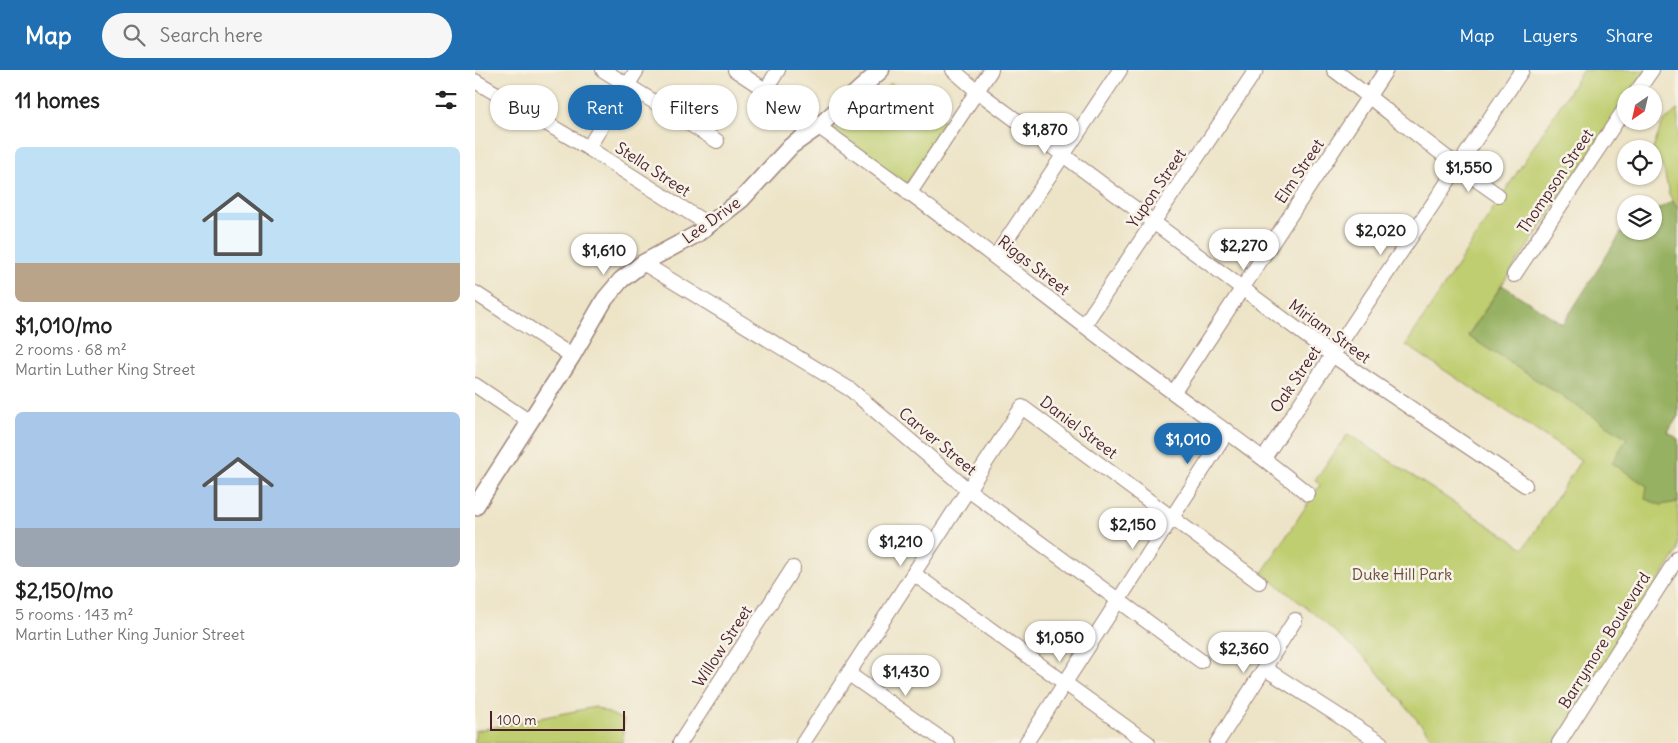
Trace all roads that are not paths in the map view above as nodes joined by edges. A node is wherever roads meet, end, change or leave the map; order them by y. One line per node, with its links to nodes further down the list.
1 (603, 70): 15 (street)
2 (637, 70): 15 (street)
3 (735, 70): 16 (street, Riggs Street)
4 (778, 70): 17 (street)
5 (881, 70): 23 (main road, Lee Drive)
6 (953, 70): 19 (street, Miriam Street)
7 (991, 70): 19 (street)
8 (1120, 70): 29 (street)
9 (1256, 70): 33 (street, Yupon Street)
10 (1334, 70): 21 (street)
11 (1387, 70): 21 (street, Elm Street)
12 (1521, 70): 30 (street, Oak Street)
13 (1652, 70): 18 (street)
14 (475, 81): 28 (street, Stella Street)
15 (628, 85)
16 (758, 85)
17 (769, 85)
18 (1641, 85)
19 (977, 91): 29 (street, Miriam Street); 31 (street)
20 (642, 94): 27 (street)
21 (1369, 96): 30 (street); 38 (street, Elm Street)
22 (1617, 120): 37 (street, Thompson Street)
23 (819, 126)
24 (819, 128): 31 (street, Riggs Street)
25 (599, 130): 28 (street)
26 (814, 130): 34 (main road, Lee Drive)
27 (717, 141)
28 (588, 148): 34 (street, Stella Street)
29 (1062, 155): 33 (street, Miriam Street); 35 (street)
30 (1457, 167): 32 (street); 41 (street, Oak Street)
31 (909, 194): 35 (street, Riggs Street)
32 (1498, 195)
33 (1155, 222): 38 (street, Miriam Street); 40 (street, Yupon Street)
34 (709, 225): 36 (main road, Lee Drive)
35 (995, 257): 40 (street, Riggs Street)
36 (643, 263): 42 (main road, Lee Drive); 49 (street, Carver Street)
37 (1514, 275)
38 (1242, 288): 41 (street, Miriam Street); 44 (street, Elm Street)
39 (475, 293): 42 (street)
40 (1084, 325): 44 (street, Riggs Street)
41 (1332, 355): 47 (street, Oak Street); 48 (street, Miriam Street)
42 (572, 356): 45 (main road, Lee Drive)
43 (475, 385): 45 (street)
44 (1174, 392): 46 (street, Riggs Street)
45 (530, 422): 51 (main road, Lee Drive)
46 (1228, 431): 47 (street, Riggs Street); 52 (street)
47 (1264, 458): 50 (street, Riggs Street)
48 (1525, 485)
49 (967, 489): 52 (street, Daniel Street); 55 (street); 57 (street, Carver Street)
50 (1308, 494)
51 (475, 507)
52 (1171, 517): 56 (street, Daniel Street); 57 (street)
53 (1678, 557): 70 (street, Barrymore Boulevard)
54 (793, 568): 63 (street, Willow Street)
55 (913, 574): 61 (street); 62 (street)
56 (1259, 582)
57 (1119, 599): 59 (street, Carver Street); 62 (street)
58 (1295, 620): 60 (street)
59 (1201, 661)
60 (1264, 668): 68 (street); 69 (street)
61 (849, 674): 64 (street); 65 (street)
62 (1065, 683): 66 (street); 67 (street)
63 (680, 743)
64 (803, 743)
65 (947, 743)
66 (1026, 743)
67 (1148, 743)
68 (1217, 743)
69 (1381, 743)
70 (1559, 743)

